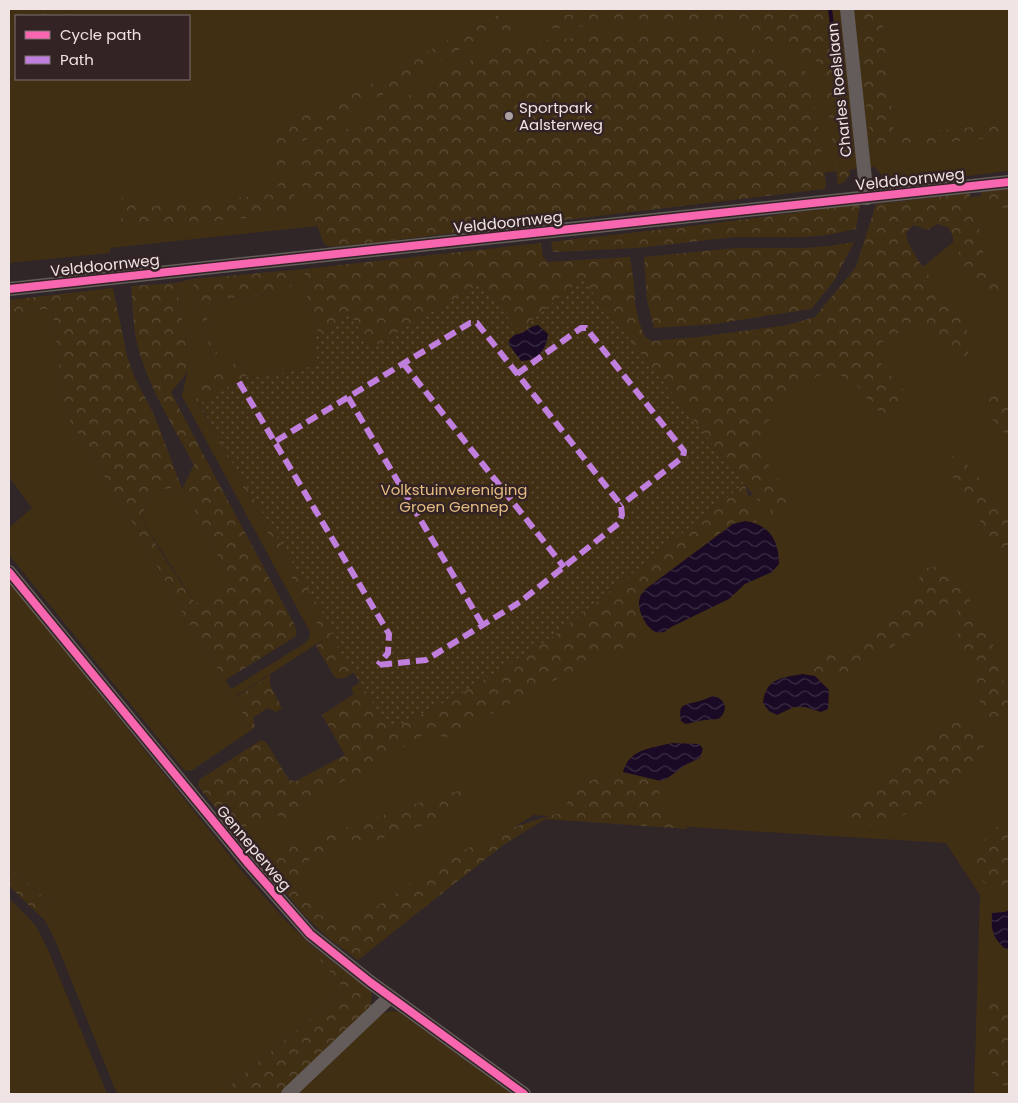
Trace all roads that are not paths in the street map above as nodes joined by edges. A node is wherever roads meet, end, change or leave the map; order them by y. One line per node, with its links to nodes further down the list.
1 (847, 9): 3 (street, Charles Roelslaan)
2 (1009, 182): 3 (street, Velddoornweg)
3 (867, 198): 4 (street, Velddoornweg)
4 (9, 289)
5 (9, 572): 6 (street, Genneperweg)
6 (390, 997): 7 (street); 8 (street, Genneperweg)
7 (288, 1094)
8 (524, 1094)

